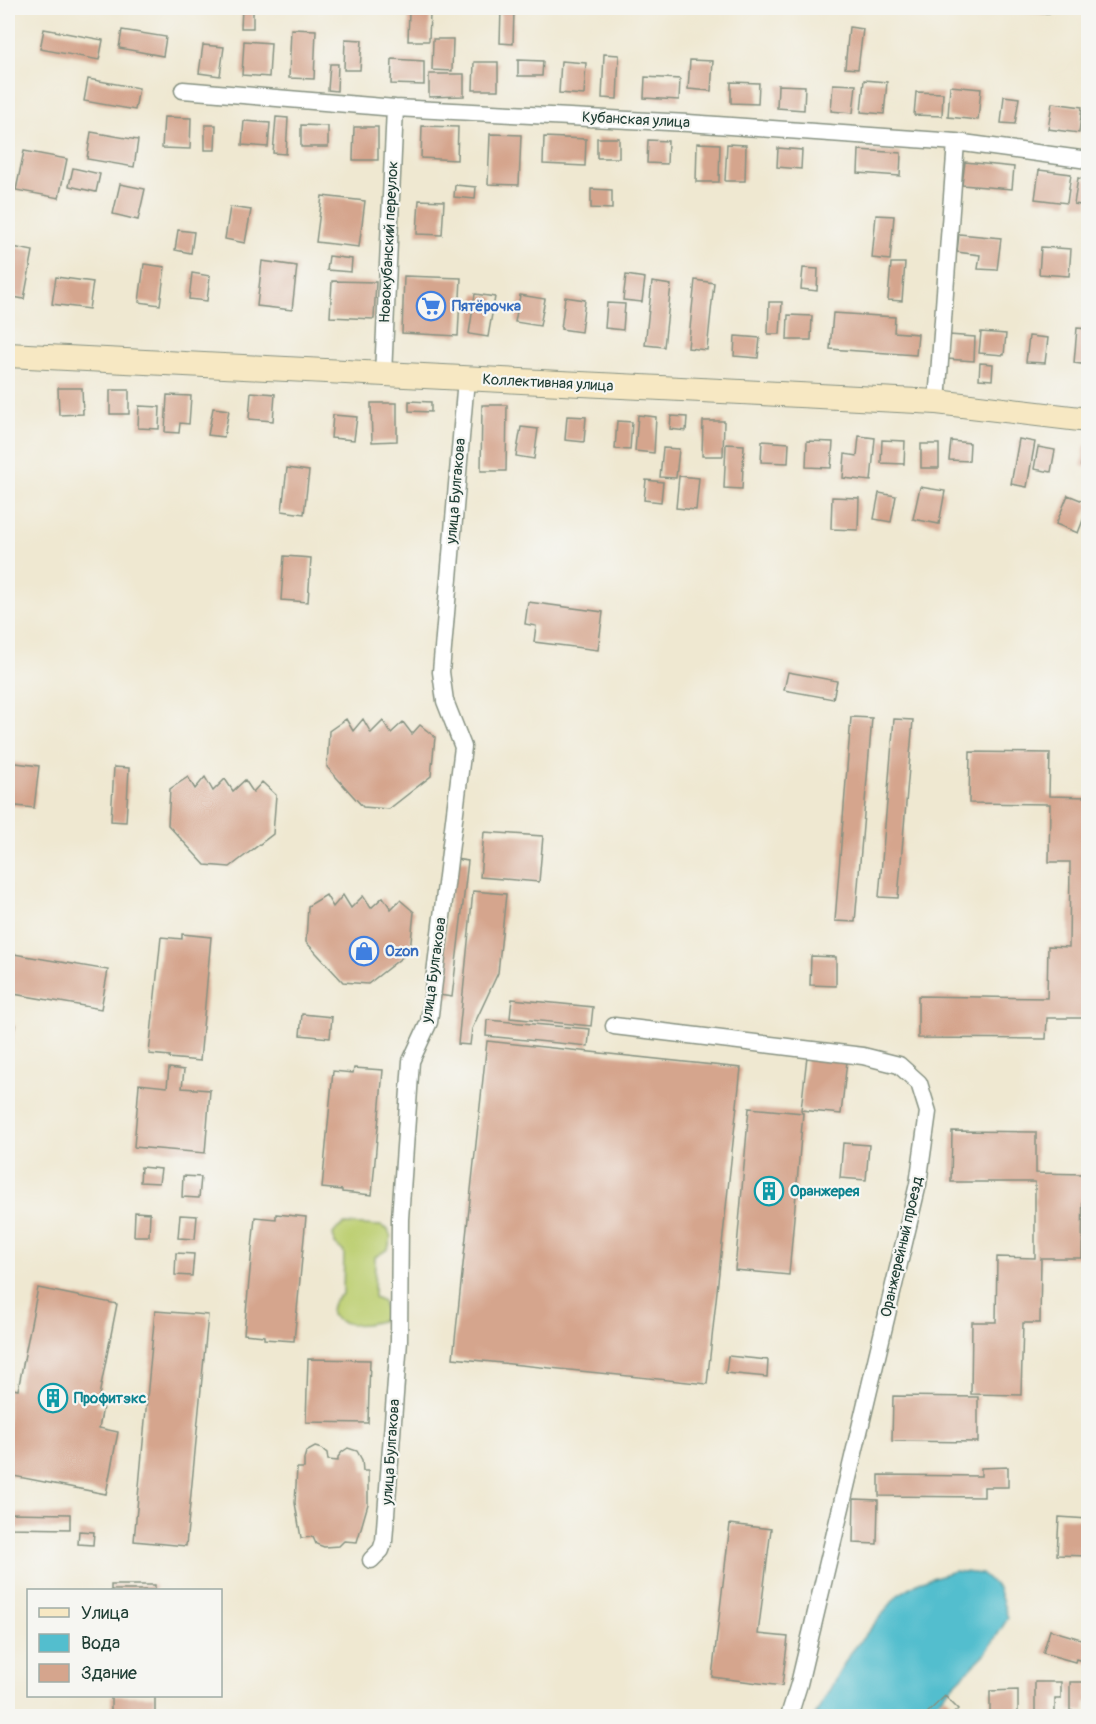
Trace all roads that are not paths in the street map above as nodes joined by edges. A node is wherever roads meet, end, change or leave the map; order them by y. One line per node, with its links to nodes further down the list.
1 (183, 90): 2 (street, Кубанская улица)
2 (395, 108): 3 (street, Кубанская улица); 6 (street, Новокубанский переулок)
3 (956, 142): 4 (street, Кубанская улица); 8 (street)
4 (1089, 160)
5 (8, 355): 6 (street, Коллективная улица)
6 (383, 375): 7 (street, Коллективная улица)
7 (466, 378): 8 (street, Коллективная улица); 11 (street, улица Булгакова)
8 (936, 402): 9 (street, Коллективная улица)
9 (1089, 420)
10 (614, 1026): 12 (street, Оранжерейный проезд)
11 (372, 1560)
12 (789, 1716)

